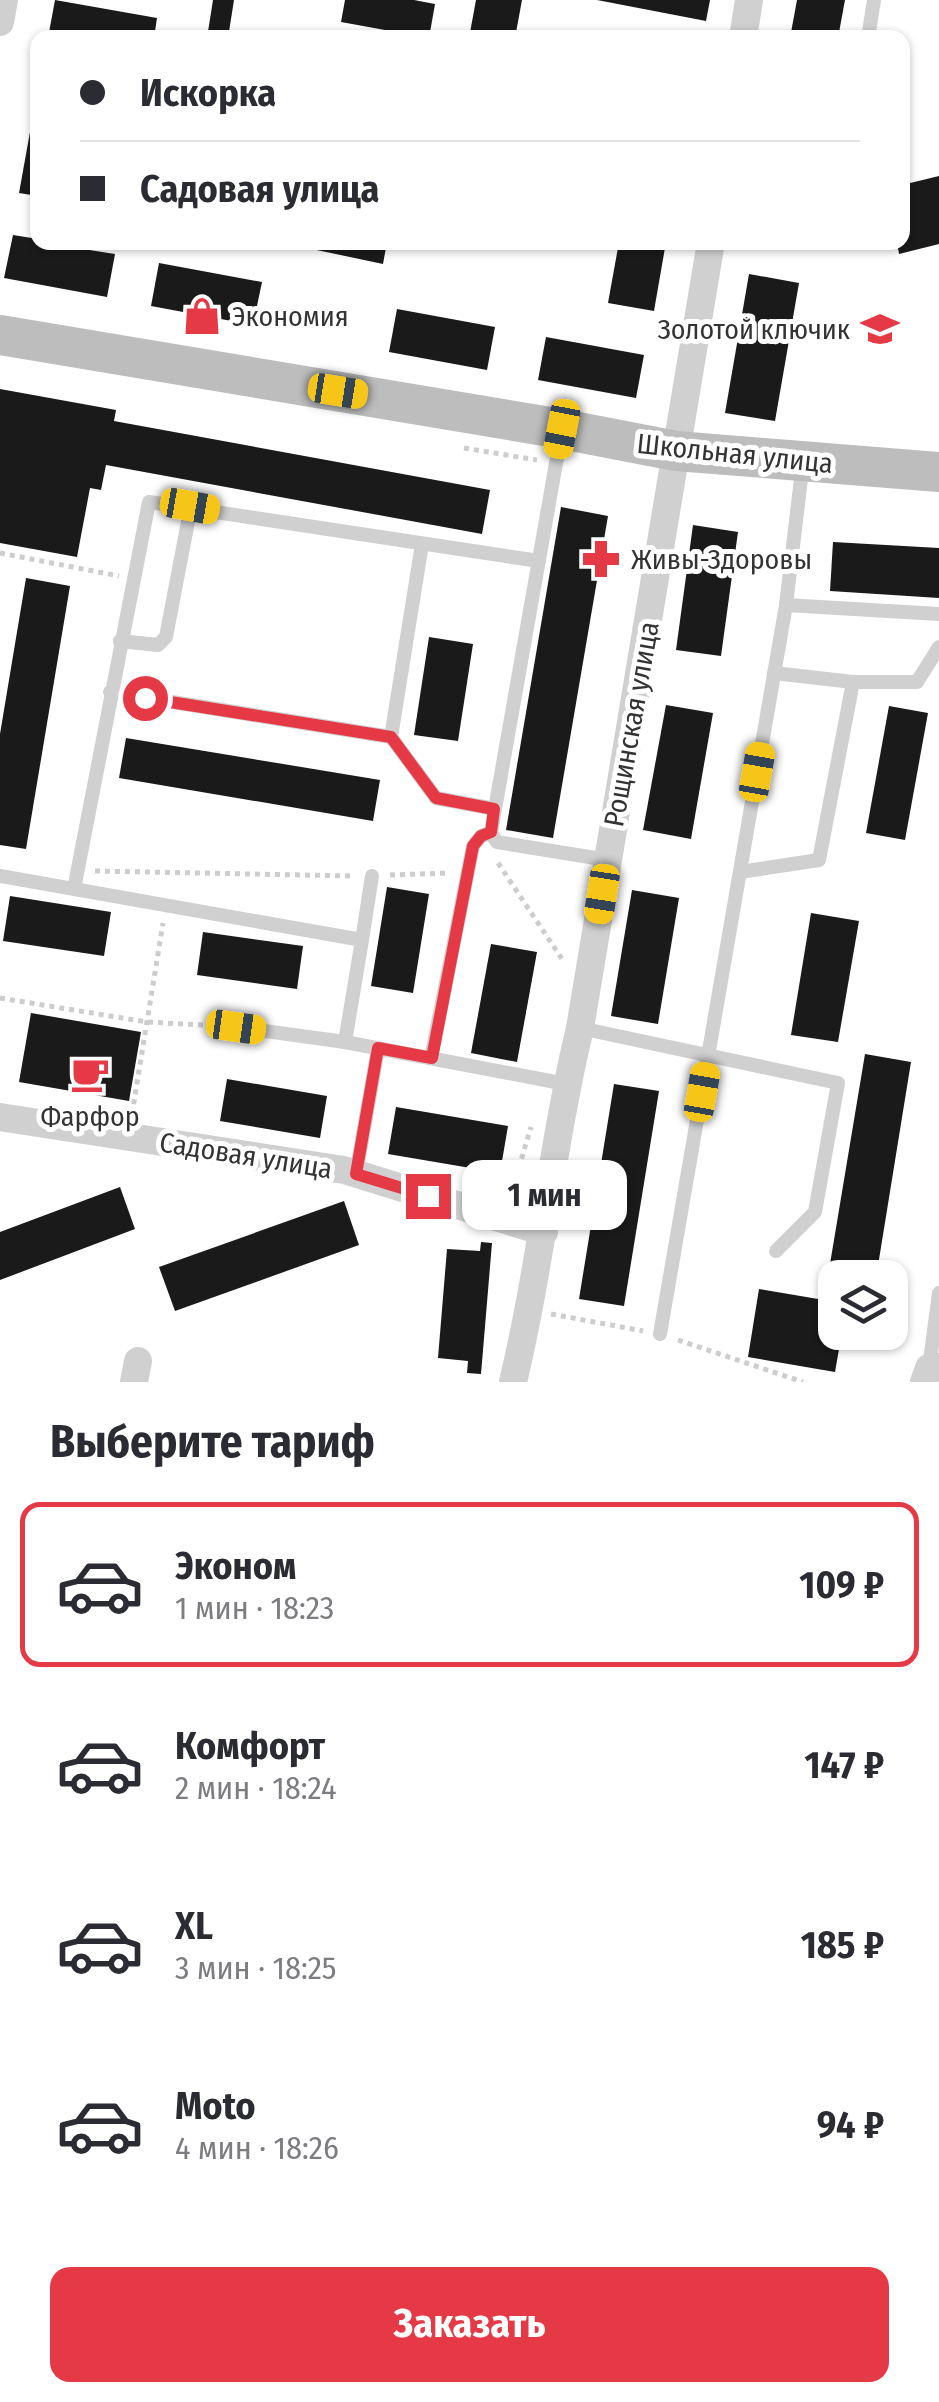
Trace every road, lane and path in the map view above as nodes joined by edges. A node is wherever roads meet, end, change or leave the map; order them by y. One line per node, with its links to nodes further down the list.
1 (4, 0): 4 (street)
2 (750, 0): 5 (street)
3 (874, 0): 6 (lane)
4 (0, 22)
5 (745, 30)
6 (869, 30)
7 (710, 250): 10 (street, Рощинская улица)
8 (0, 335): 9 (street, Школьная улица)
9 (562, 429): 10 (street, Школьная улица); 16 (lane)
10 (676, 452): 11 (street, Школьная улица); 28 (street, Рощинская улица)
11 (803, 462): 12 (street, Школьная улица); 18 (lane)
12 (939, 472)
13 (190, 506): 14 (lane); 17 (lane); 20 (lane)
14 (422, 544): 16 (lane); 25 (lane)
15 (0, 554): 17 (path)
16 (539, 561): 26 (lane)
17 (132, 578): 20 (lane)
18 (786, 604): 19 (lane); 22 (lane)
19 (939, 614)
20 (120, 641): 24 (lane)
21 (939, 646): 23 (lane)
22 (774, 673): 23 (lane); 30 (lane)
23 (853, 682): 30 (lane)
24 (110, 692): 25 (lane); 29 (lane)
25 (391, 737): 26 (lane)
26 (494, 809): 27 (lane)
27 (486, 834): 28 (lane); 31 (lane); 37 (path)
28 (608, 860): 41 (street, Рощинская улица)
29 (77, 871): 33 (path); 34 (lane)
30 (740, 872): 44 (lane)
31 (468, 873): 33 (path); 45 (lane)
32 (0, 876): 34 (lane)
33 (372, 876): 36 (lane)
34 (74, 889): 35 (lane)
35 (166, 905): 36 (lane); 39 (path)
36 (362, 940): 42 (lane)
37 (566, 964)
38 (0, 998): 39 (path)
39 (147, 1022): 40 (path); 48 (path)
40 (236, 1027): 42 (lane)
41 (580, 1028): 44 (lane); 46 (street, Рощинская улица)
42 (345, 1042): 43 (lane)
43 (378, 1048): 45 (lane); 49 (lane)
44 (708, 1057): 51 (lane); 53 (lane)
45 (432, 1058): 46 (lane)
46 (566, 1084): 50 (street, Рощинская улица)
47 (0, 1117): 48 (street, Садовая улица)
48 (128, 1137): 49 (street, Садовая улица)
49 (356, 1174): 50 (street, Садовая улица)
50 (544, 1232): 55 (street, Рощинская улица)
51 (776, 1251)
52 (939, 1292): 54 (lane)
53 (660, 1334)
54 (931, 1372)
55 (514, 1382)

